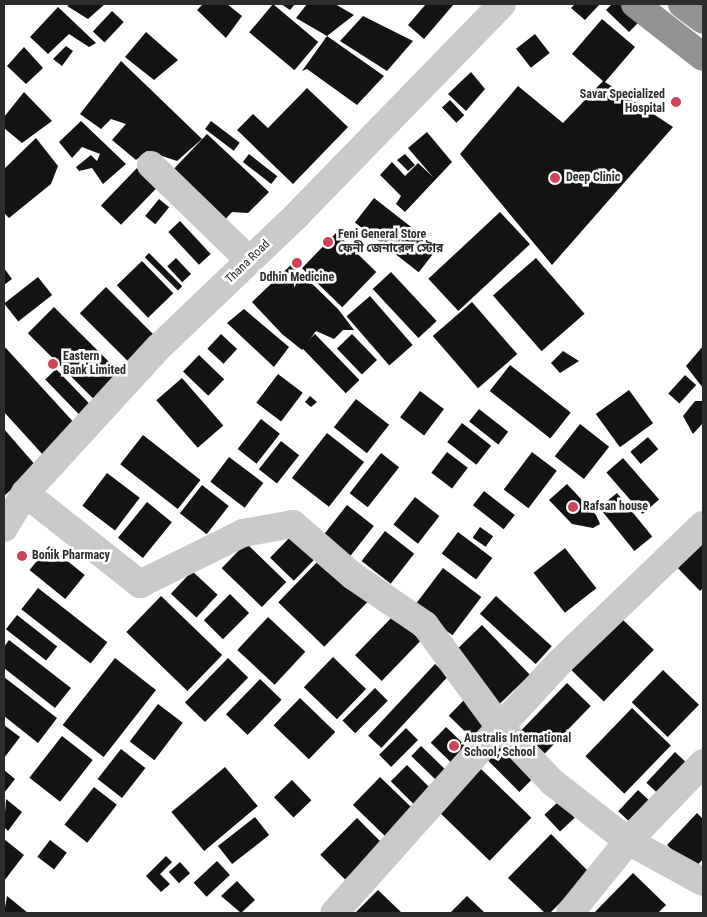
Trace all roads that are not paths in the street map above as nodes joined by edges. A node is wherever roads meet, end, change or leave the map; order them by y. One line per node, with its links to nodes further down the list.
1 (502, 4): 7 (street, Thana Road)
2 (635, 4): 5 (highway)
3 (682, 4): 4 (highway)
4 (703, 20)
5 (703, 57)
6 (151, 165): 7 (street)
7 (250, 260): 8 (street, Thana Road)
8 (25, 494): 10 (street, Thana Road); 11 (street)
9 (703, 524): 11 (street)
10 (4, 528)
11 (500, 727): 13 (street); 15 (street)
12 (703, 763): 13 (street)
13 (628, 841): 14 (street); 16 (street)
14 (703, 882)
15 (334, 913)
16 (570, 913)

